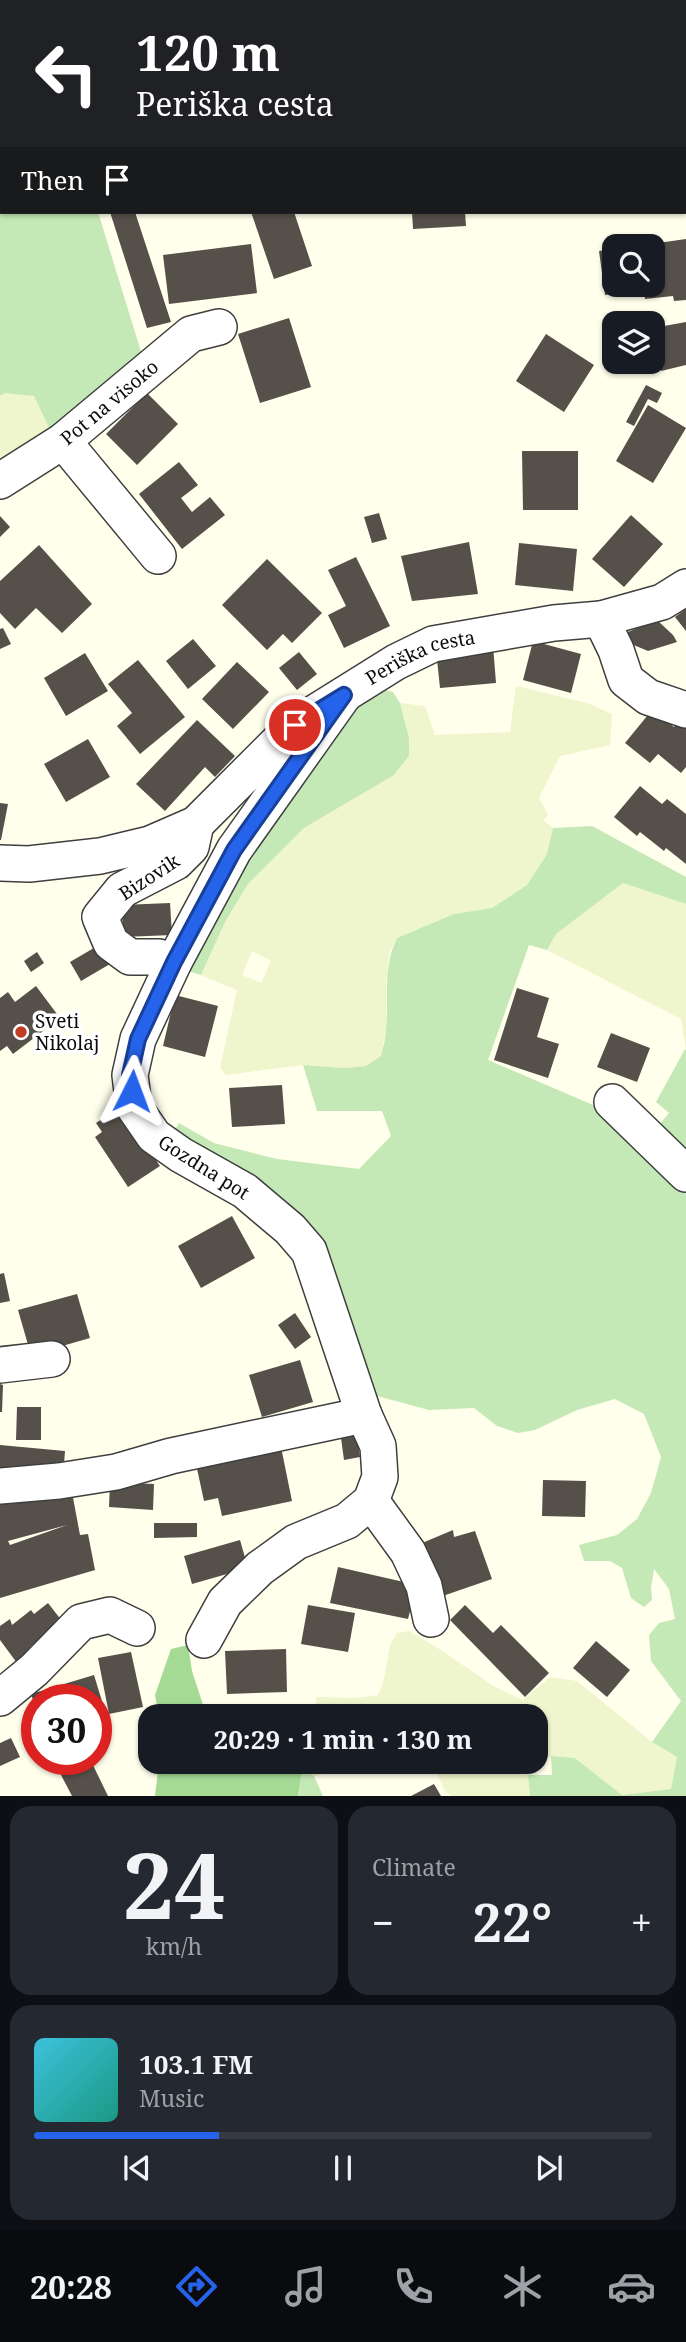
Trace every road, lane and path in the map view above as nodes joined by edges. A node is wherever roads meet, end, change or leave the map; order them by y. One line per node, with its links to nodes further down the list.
1 (219, 327): 2 (street, Pot na visoko)
2 (63, 441): 3 (street, Pot na visoko); 4 (street)
3 (0, 481)
4 (158, 556)
5 (686, 587): 6 (street, Periška cesta)
6 (601, 619): 7 (street, Periška cesta); 8 (street)
7 (344, 695): 9 (street, Periška cesta); 11 (street, Gozdna pot)
8 (686, 710)
9 (196, 824): 10 (street, Periška cesta); 11 (street, Bizovik)
10 (0, 863)
11 (174, 962): 16 (street, Gozdna pot)
12 (612, 1102): 13 (street)
13 (686, 1174)
14 (52, 1359): 15 (street)
15 (0, 1365)
16 (364, 1415): 17 (street); 18 (street, Gozdna pot)
17 (0, 1486)
18 (371, 1501): 19 (street); 21 (street)
19 (431, 1619)
20 (137, 1628): 22 (street)
21 (204, 1640)
22 (0, 1698)

